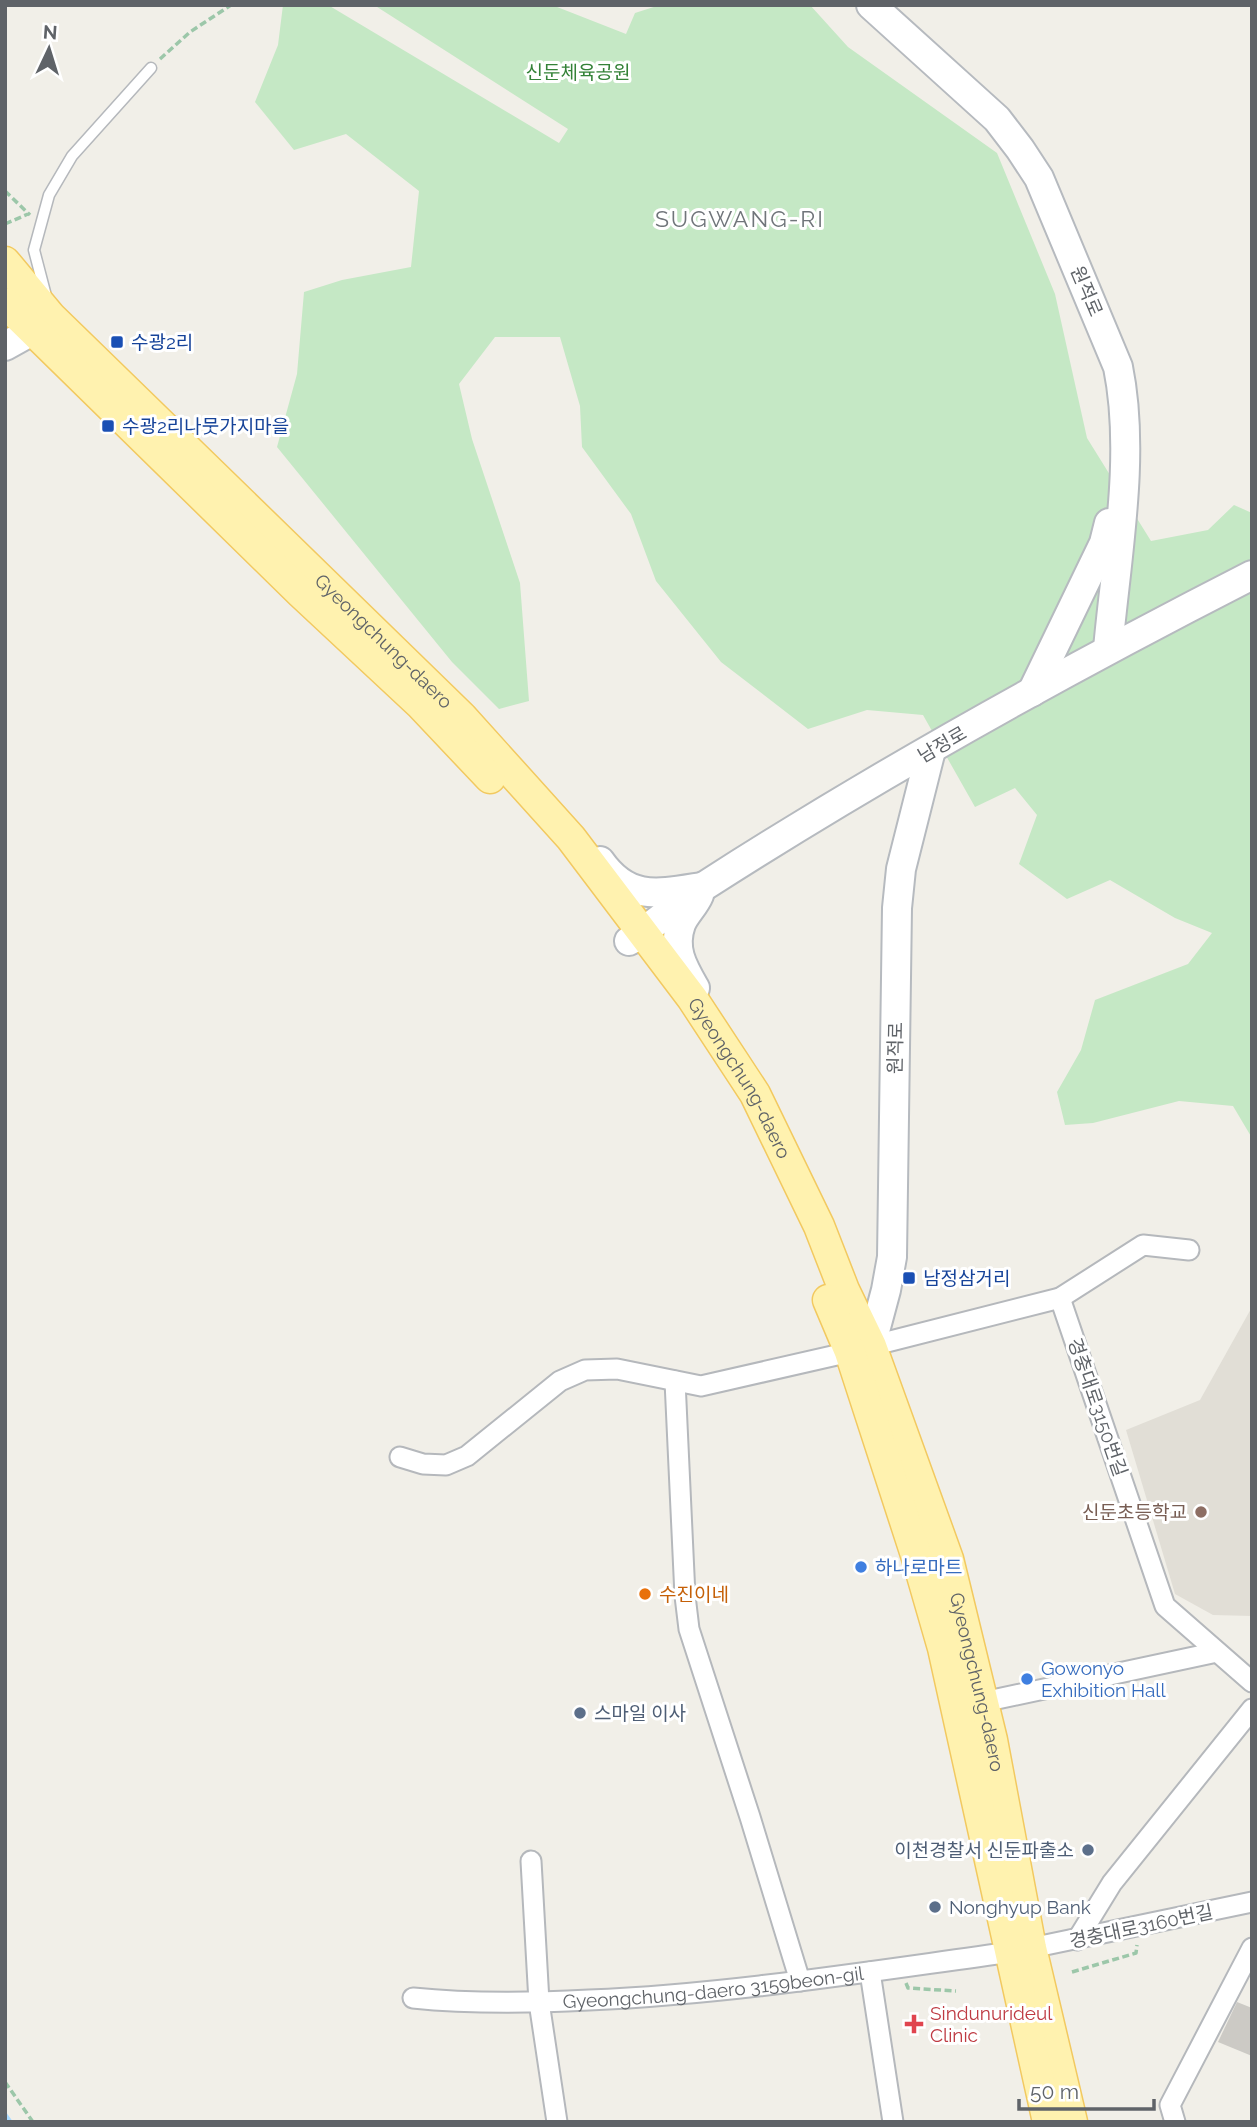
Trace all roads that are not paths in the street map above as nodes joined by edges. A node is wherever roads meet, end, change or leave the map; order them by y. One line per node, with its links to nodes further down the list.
1 (871, 5): 7 (street, 원적로)
2 (150, 68): 5 (lane)
3 (5, 262): 5 (main road, Gyeongchung-daero)
4 (5, 303): 5 (main road, Gyeongchung-daero)
5 (42, 324): 6 (street); 12 (main road, Gyeongchung-daero); 14 (main road, Gyeongchung-daero)
6 (5, 346)
7 (1125, 437): 9 (street, 원적로); 10 (street)
8 (1252, 575): 9 (street, 남정로)
9 (1108, 649): 10 (street, 남정로)
10 (1032, 692): 11 (street, 남정로)
11 (931, 750): 13 (street, 남정로); 18 (street, 원적로)
12 (571, 838): 13 (street); 14 (main road, Gyeongchung-daero)
13 (703, 886): 14 (street, 남정로); 15 (street)
14 (636, 936): 15 (main road, Gyeongchung-daero); 18 (main road, Gyeongchung-daero)
15 (711, 1026): 18 (main road, Gyeongchung-daero)
16 (1189, 1250): 17 (street)
17 (1060, 1298): 18 (street); 21 (street, 경충대로3150번길)
18 (860, 1349): 19 (street); 23 (main road, Gyeongchung-daero); 29 (main road, Gyeongchung-daero)
19 (675, 1381): 20 (street); 31 (street)
20 (400, 1457)
21 (1217, 1652): 22 (street, 경충대로3150번길); 23 (street)
22 (1252, 1682)
23 (983, 1702): 29 (main road, Gyeongchung-daero)
24 (1252, 1709): 27 (street)
25 (531, 1861): 33 (street)
26 (1252, 1902): 27 (street, 경충대로3160번길)
27 (1077, 1940): 29 (street, 경충대로3160번길)
28 (1252, 1948): 38 (street)
29 (1021, 1950): 30 (street, Gyeongchung-daero 3159beon-gil); 36 (main road, Gyeongchung-daero); 37 (main road, Gyeongchung-daero)
30 (870, 1972): 31 (street, Gyeongchung-daero 3159beon-gil); 35 (street)
31 (800, 1981): 33 (street, Gyeongchung-daero 3159beon-gil)
32 (413, 1997): 33 (street, Gyeongchung-daero 3159beon-gil)
33 (539, 2003): 34 (street)
34 (557, 2122)
35 (893, 2122)
36 (1048, 2122)
37 (1072, 2122)
38 (1175, 2122)

